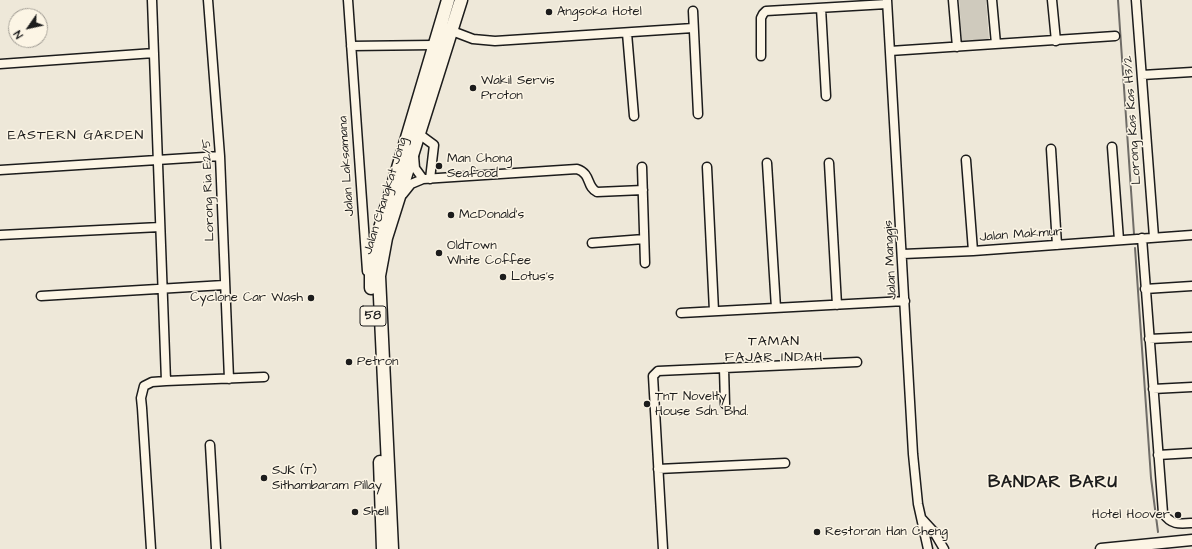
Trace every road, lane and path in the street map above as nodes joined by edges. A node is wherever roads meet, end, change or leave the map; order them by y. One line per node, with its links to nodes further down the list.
1 (152, 0): 23 (street)
2 (208, 0): 37 (street, Lorong Ria E2/5)
3 (348, 0): 20 (street, Jalan Laksamana)
4 (448, 0): 19 (highway, Jalan Changkat Jong / 58)
5 (461, 0): 14 (highway, Jalan Changkat Jong / 58)
6 (953, 0): 21 (street)
7 (992, 0): 18 (street)
8 (1052, 0): 17 (street)
9 (1136, 0): 27 (street, Lorong Kas Kas H3/2)
10 (887, 2): 11 (street); 22 (street, Jalan Manggis)
11 (821, 8): 24 (street); 29 (street)
12 (692, 11): 13 (street)
13 (693, 28): 15 (street); 31 (street)
14 (452, 32): 15 (street); 28 (highway, Jalan Changkat Jong / 58)
15 (627, 33): 32 (street)
16 (1115, 36): 17 (street)
17 (1056, 41): 18 (street)
18 (996, 44): 21 (street)
19 (433, 45): 20 (street); 30 (highway, Jalan Changkat Jong / 58)
20 (351, 46): 60 (street, Jalan Laksamana)
21 (957, 47): 22 (street)
22 (890, 51): 58 (street, Jalan Manggis)
23 (154, 53): 25 (street); 38 (street)
24 (761, 56)
25 (0, 64)
26 (1192, 72): 27 (street)
27 (1142, 75): 51 (street, Lorong Kas Kas H3/2)
28 (436, 81): 30 (highway); 33 (highway, Jalan Changkat Jong / 58)
29 (826, 96)
30 (415, 106): 60 (highway, Jalan Changkat Jong / 58)
31 (698, 114)
32 (634, 116)
33 (419, 134): 36 (highway, Jalan Changkat Jong / 58); 45 (street)
34 (1112, 147): 54 (street)
35 (1051, 149): 56 (street)
36 (414, 153): 45 (street); 47 (highway, Jalan Changkat Jong / 58)
37 (220, 156): 38 (street); 61 (street, Lorong Ria E2/5)
38 (158, 160): 44 (street); 48 (street)
39 (966, 160): 57 (street)
40 (767, 163): 68 (street)
41 (829, 163): 67 (street)
42 (642, 167): 46 (street)
43 (707, 167): 69 (street)
44 (0, 170)
45 (427, 179): 46 (street); 47 (street)
46 (643, 190): 53 (street)
47 (398, 202): 93 (highway, Jalan Changkat Jong / 58)
48 (160, 227): 49 (street); 63 (street)
49 (0, 235)
50 (1192, 235): 51 (street, Jalan Makmur)
51 (1154, 237): 52 (street, Jalan Makmur)
52 (1142, 238): 54 (street, Jalan Makmur); 64 (street)
53 (644, 240): 55 (street); 59 (street)
54 (1119, 240): 56 (street, Jalan Makmur)
55 (592, 243)
56 (1057, 245): 57 (street, Jalan Makmur)
57 (973, 251): 58 (street, Jalan Makmur)
58 (903, 254): 66 (street, Jalan Manggis)
59 (645, 263)
60 (370, 283): 92 (highway, Jalan Changkat Jong / 58)
61 (224, 286): 63 (street); 76 (street, Lorong Ria E2/5)
62 (1192, 286): 64 (street)
63 (163, 289): 65 (street); 77 (street)
64 (1145, 289): 72 (street)
65 (41, 296)
66 (905, 301): 67 (street); 86 (street, Jalan Manggis)
67 (837, 305): 68 (street)
68 (776, 308): 69 (street)
69 (714, 311): 70 (street)
70 (681, 313)
71 (1192, 336): 72 (street)
72 (1149, 339): 79 (street)
73 (857, 362): 74 (street)
74 (724, 368): 80 (street); 85 (street)
75 (264, 377): 76 (street)
76 (229, 379): 77 (street)
77 (166, 381): 90 (street)
78 (1192, 387): 79 (street)
79 (1153, 389): 83 (street)
80 (725, 404)
81 (210, 445): 91 (street)
82 (1192, 453): 83 (street)
83 (1158, 455): 87 (street)
84 (785, 463): 85 (street)
85 (658, 469): 94 (street)
86 (921, 518): 95 (street, Jalan Manggis); 96 (street)
87 (1192, 523)
88 (1192, 540): 89 (main road)
89 (1123, 548): 97 (main road)
90 (151, 549)
91 (216, 549)
92 (383, 549)
93 (392, 549)
94 (663, 549)
95 (928, 549)
96 (944, 549)
97 (1101, 549)

